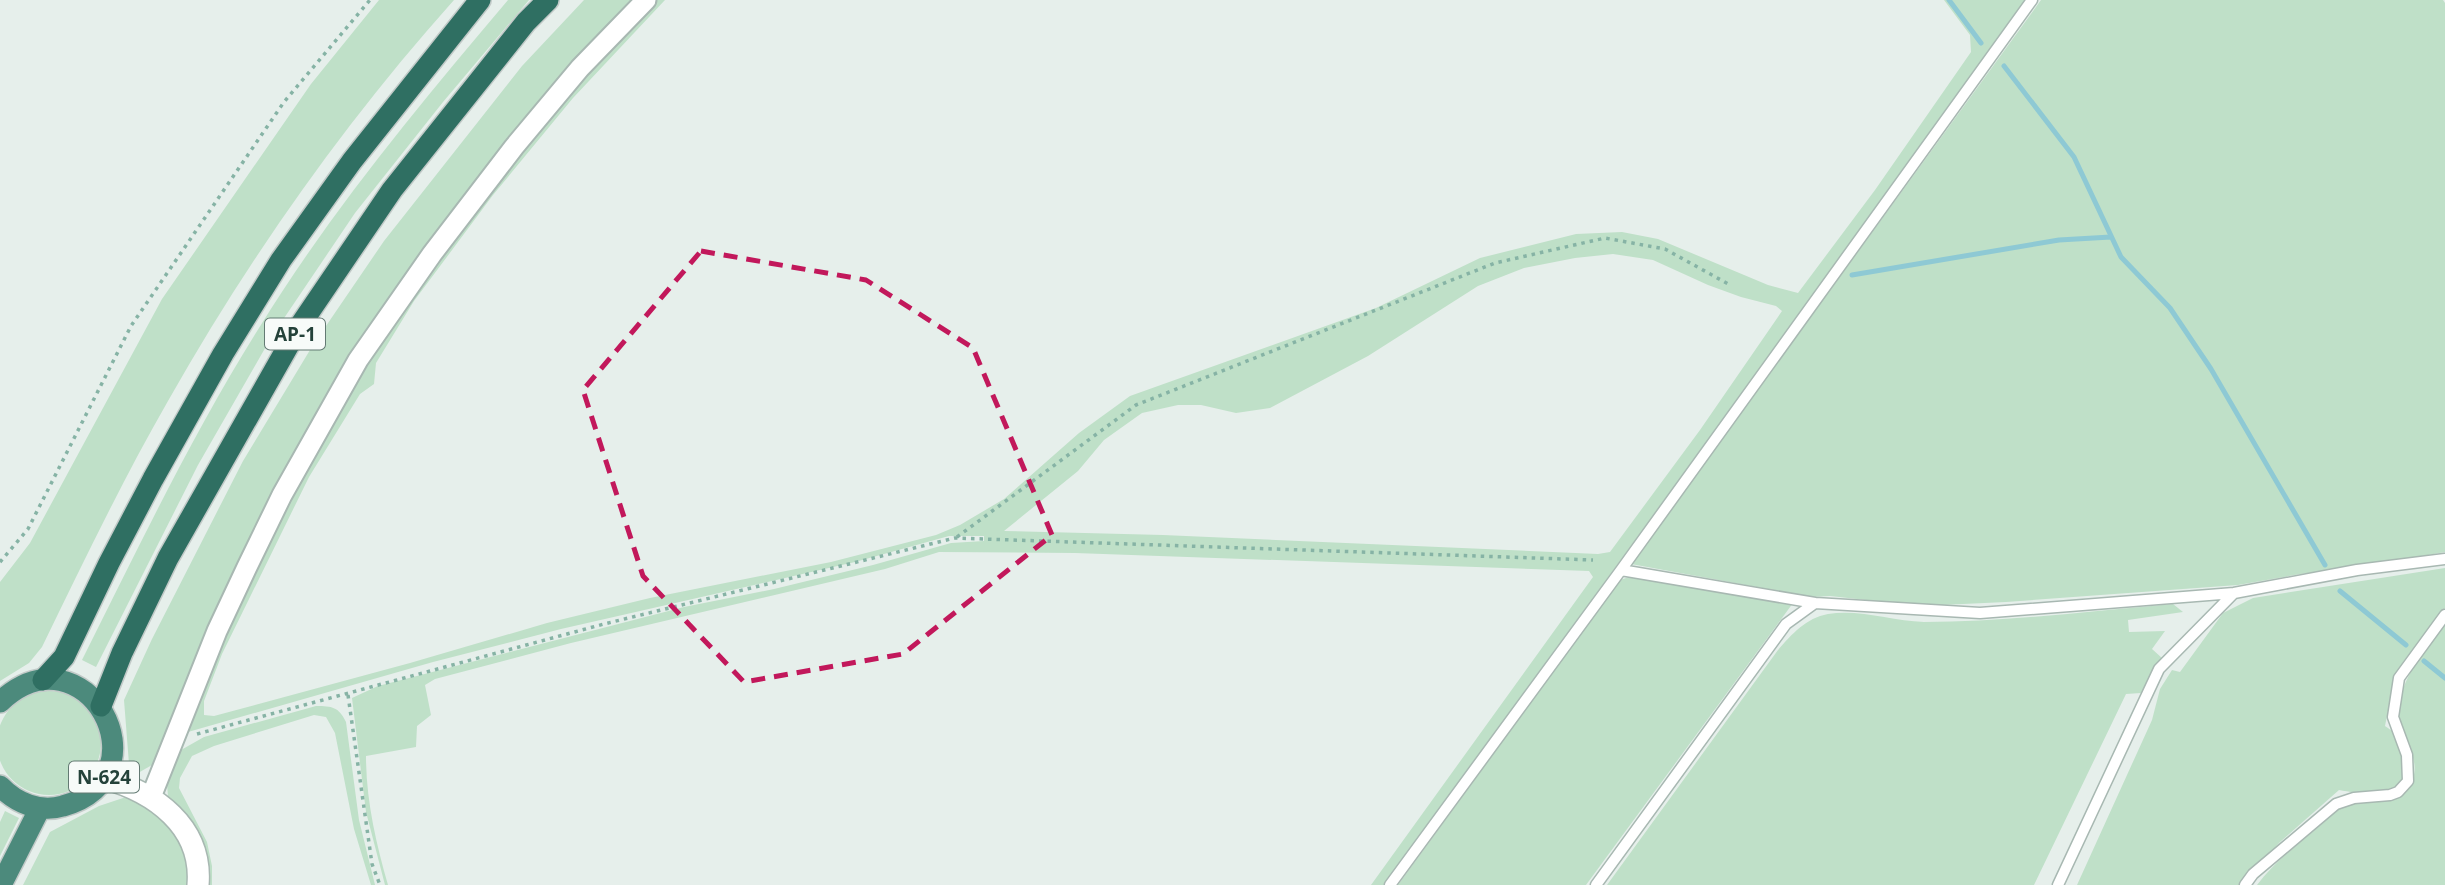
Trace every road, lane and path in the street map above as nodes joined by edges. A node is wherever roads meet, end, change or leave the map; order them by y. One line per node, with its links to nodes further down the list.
1 (370, 0): 12 (path)
2 (480, 0): 7 (highway)
3 (490, 0): 7 (highway, AP-1)
4 (548, 0): 20 (highway, AP-1)
5 (646, 0): 21 (street)
6 (2032, 0): 13 (lane)
7 (424, 69): 17 (highway, AP-1)
8 (1730, 285): 9 (path)
9 (955, 538): 11 (path); 18 (path)
10 (2445, 559): 14 (lane)
11 (1593, 560)
12 (0, 562)
13 (1621, 570): 15 (lane); 29 (lane)
14 (2234, 593): 15 (lane); 31 (lane)
15 (1815, 603): 30 (lane)
16 (2445, 615): 32 (lane)
17 (43, 680): 19 (highway); 20 (highway)
18 (348, 695): 21 (path); 28 (path)
19 (0, 702)
20 (101, 706): 22 (highway, N-624)
21 (174, 741): 24 (street)
22 (104, 778): 24 (street); 25 (highway, N-624)
23 (0, 786): 25 (highway)
24 (151, 797): 27 (street)
25 (40, 808): 26 (highway)
26 (1, 885)
27 (198, 885)
28 (380, 885)
29 (1390, 885)
30 (1596, 885)
31 (2058, 885)
32 (2245, 885)

